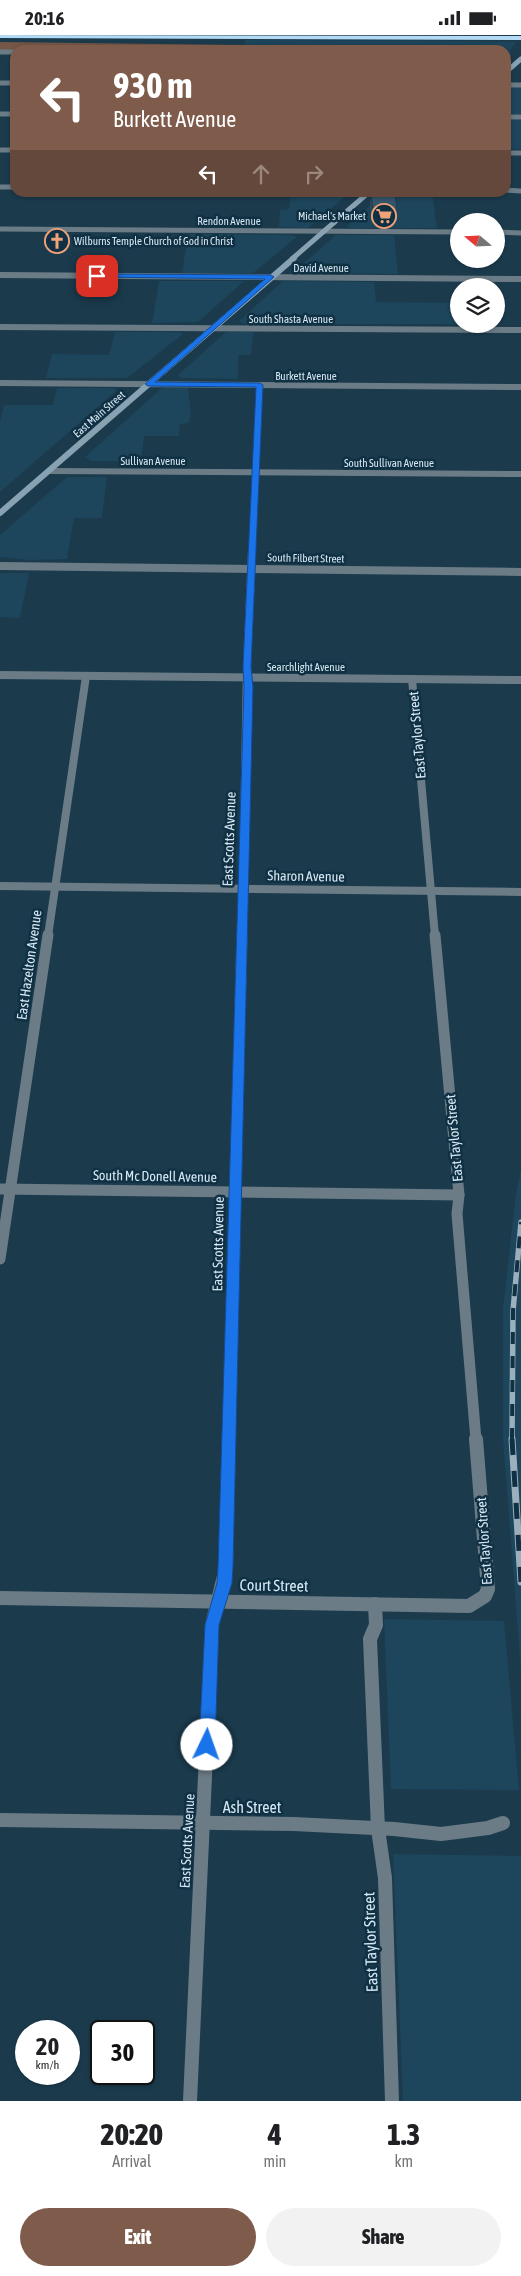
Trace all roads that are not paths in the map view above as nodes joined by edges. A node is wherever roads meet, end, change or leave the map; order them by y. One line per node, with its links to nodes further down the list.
1 (108, 35): 3 (highway)
2 (0, 36): 3 (highway)
3 (178, 37): 4 (highway)
4 (521, 38)
5 (521, 59): 6 (main road)
6 (511, 68)
7 (363, 197): 9 (main road, East Main Street)
8 (0, 229): 9 (street, Rendon Avenue)
9 (324, 231): 10 (street, Rendon Avenue); 14 (main road, East Main Street)
10 (450, 232)
11 (505, 233): 12 (street)
12 (521, 233)
13 (0, 275): 14 (street, David Avenue)
14 (271, 277): 15 (street, David Avenue); 17 (main road, East Main Street)
15 (521, 279)
16 (0, 327): 17 (street, South Shasta Avenue)
17 (213, 328): 18 (street, South Shasta Avenue); 20 (main road, East Main Street)
18 (521, 330)
19 (0, 383): 20 (street, Burkett Avenue)
20 (148, 384): 21 (street, Burkett Avenue); 23 (main road, East Main Street)
21 (260, 385): 22 (street, Burkett Avenue); 24 (street, East Scotts Avenue)
22 (521, 387)
23 (50, 471): 24 (street, Sullivan Avenue); 26 (main road, East Main Street)
24 (256, 472): 25 (street, South Sullivan Avenue); 28 (street, East Scotts Avenue)
25 (521, 474)
26 (0, 513)
27 (0, 566): 28 (street, South Filbert Street)
28 (252, 568): 29 (street, South Filbert Street); 32 (street, East Scotts Avenue)
29 (521, 572)
30 (0, 675): 31 (street, Searchlight Avenue)
31 (86, 676): 32 (street, Searchlight Avenue); 36 (street, East Hazelton Avenue)
32 (248, 677): 33 (street, Searchlight Avenue); 37 (street, East Scotts Avenue)
33 (412, 679): 34 (street, Searchlight Avenue); 38 (street, East Taylor Street)
34 (521, 680)
35 (0, 886): 36 (street, Sharon Avenue)
36 (55, 886): 37 (street, Sharon Avenue); 40 (street, East Hazelton Avenue)
37 (242, 889): 38 (street, Sharon Avenue); 41 (street, East Scotts Avenue)
38 (431, 891): 39 (street, Sharon Avenue); 42 (street, East Taylor Street)
39 (521, 892)
40 (5, 1189): 41 (street, South Mc Donell Avenue); 43 (street, East Hazelton Avenue)
41 (235, 1192): 42 (street, South Mc Donell Avenue); 46 (street, East Scotts Avenue)
42 (459, 1195): 44 (street, East Taylor Street)
43 (0, 1259)
44 (485, 1596): 47 (street, Court Street)
45 (0, 1598): 46 (street, Court Street)
46 (219, 1602): 47 (street, Court Street); 50 (street, East Scotts Avenue)
47 (375, 1604): 51 (street, East Taylor Street)
48 (0, 1820): 50 (street, Ash Street)
49 (503, 1823): 51 (street, Ash Street)
50 (203, 1825): 51 (street, Ash Street); 52 (street, East Scotts Avenue)
51 (378, 1829): 53 (street, East Taylor Street)
52 (190, 2101)
53 (392, 2101)

